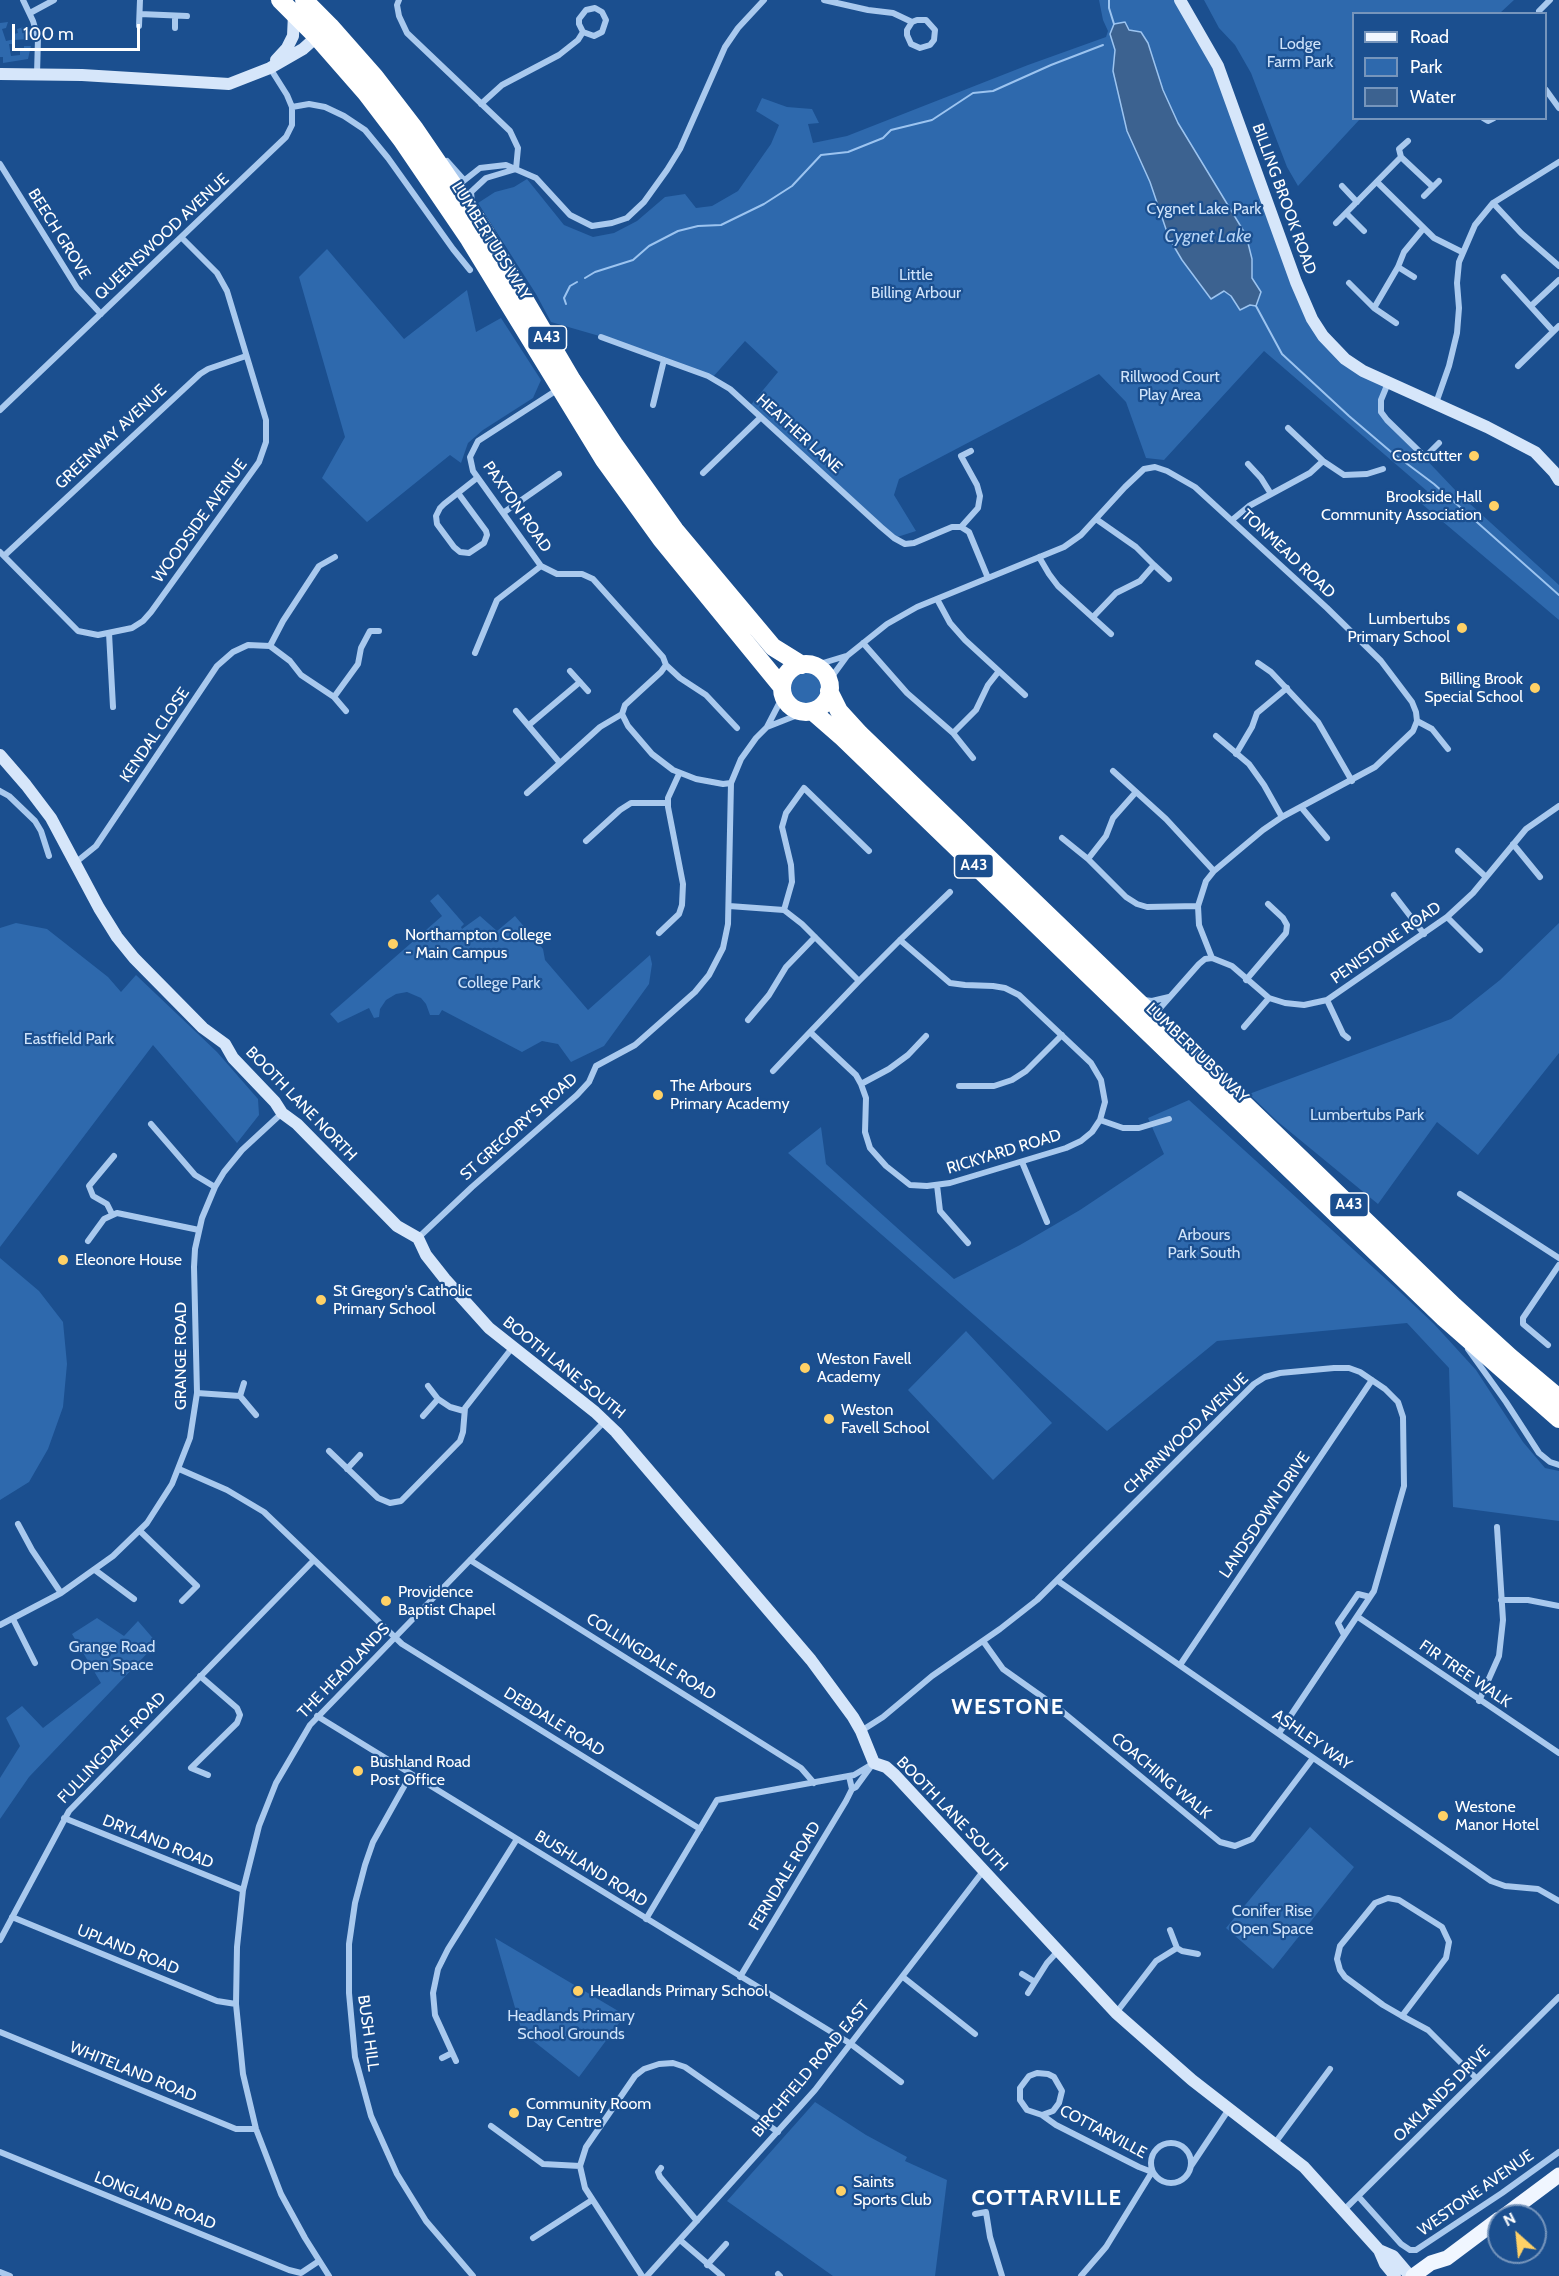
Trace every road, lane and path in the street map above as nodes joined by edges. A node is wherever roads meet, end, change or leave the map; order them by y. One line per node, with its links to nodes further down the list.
1 (23, 0): 12 (street)
2 (54, 0): 12 (street)
3 (140, 0): 13 (street)
4 (280, 0): 10 (highway, LUMBERTUBS WAY / A43)
5 (399, 0): 25 (street)
6 (824, 0): 16 (street)
7 (1180, 0): 65 (street, BILLING BROOK ROAD)
8 (1550, 0): 11 (street)
9 (760, 1): 32 (street)
10 (299, 7): 19 (highway, LUMBERTUBS WAY / A43); 21 (street)
11 (1539, 11)
12 (30, 14): 23 (street)
13 (140, 14): 14 (street); 17 (street)
14 (175, 16): 15 (street); 18 (street)
15 (187, 16)
16 (912, 22): 16 (street)
17 (139, 26)
18 (175, 28)
19 (323, 31): 21 (street); 37 (highway, LUMBERTUBS WAY / A43); 37 (highway, LUMBERTUBS WAY / A43)
20 (584, 32): 20 (street); 25 (street)
21 (270, 68): 23 (street); 26 (street)
22 (0, 74): 23 (street)
23 (37, 74)
24 (1547, 93): 27 (street)
25 (481, 104): 32 (street)
26 (292, 108): 46 (street, QUEENSWOOD AVENUE); 50 (street, LUMBERTUBS WAY)
27 (1559, 108)
28 (1408, 141): 29 (street)
29 (1401, 157): 34 (street); 36 (street)
30 (1559, 162): 40 (street)
31 (0, 164): 57 (street, BEECH GROVE)
32 (516, 170): 37 (street); 43 (street)
33 (1439, 181): 36 (street)
34 (1377, 182): 39 (street); 44 (street)
35 (1342, 186): 39 (street)
36 (1433, 187): 38 (street)
37 (455, 190): 43 (highway, LUMBERTUBS WAY / A43); 66 (highway, LUMBERTUBS WAY / A43)
38 (1424, 196)
39 (1357, 202): 41 (street)
40 (1493, 203): 47 (street); 48 (street)
41 (1346, 213): 42 (street); 45 (street)
42 (1336, 223)
43 (482, 227): 105 (highway, LUMBERTUBS WAY / A43)
44 (1423, 229): 47 (street); 49 (street)
45 (1364, 231)
46 (182, 238): 57 (street, QUEENSWOOD AVENUE); 62 (street, WOODSIDE AVENUE)
47 (1462, 252): 67 (street)
48 (1559, 266)
49 (1398, 267): 51 (street); 56 (street)
50 (470, 270)
51 (1414, 277)
52 (1504, 277): 55 (street)
53 (1559, 280): 55 (street)
54 (1349, 283): 56 (street)
55 (1531, 306): 60 (street)
56 (1374, 308): 58 (street)
57 (101, 314): 69 (street, QUEENSWOOD AVENUE)
58 (1396, 323)
59 (1559, 326): 60 (street)
60 (1553, 332): 64 (street)
61 (601, 336): 63 (street, HEATHER LANE)
62 (246, 356): 87 (street, GREENWAY AVENUE); 97 (street, WOODSIDE AVENUE)
63 (664, 360): 68 (street); 70 (street, HEATHER LANE)
64 (1518, 366)
65 (1388, 383): 67 (street, BILLING BROOK ROAD); 72 (street)
66 (559, 389): 79 (street, PAXTON ROAD); 112 (highway, LUMBERTUBS WAY / A43)
67 (1436, 404): 80 (street, BILLING BROOK ROAD)
68 (653, 405)
69 (0, 410)
70 (760, 418): 77 (street); 86 (street, HEATHER LANE)
71 (1288, 428): 74 (street)
72 (1439, 443)
73 (971, 451): 86 (street)
74 (1323, 460): 76 (street); 82 (street)
75 (1248, 464): 82 (street)
76 (1383, 469)
77 (703, 473)
78 (559, 474): 83 (street)
79 (477, 478): 81 (street); 83 (street, PAXTON ROAD)
80 (1559, 480)
81 (458, 493): 81 (street)
82 (1270, 494): 85 (street)
83 (503, 513): 91 (street, PAXTON ROAD)
84 (1096, 519): 85 (street, TONMEAD ROAD); 89 (street, TONMEAD ROAD); 90 (street)
85 (1232, 520): 120 (street, TONMEAD ROAD)
86 (961, 527): 92 (street)
87 (2, 554): 97 (street, WOODSIDE AVENUE)
88 (335, 557): 100 (street)
89 (1039, 557): 92 (street, TONMEAD ROAD); 95 (street)
90 (1154, 565): 93 (street); 95 (street)
91 (541, 566): 101 (street); 104 (street, PAXTON ROAD)
92 (987, 578): 94 (street, TONMEAD ROAD)
93 (1169, 579)
94 (937, 599): 99 (street, TONMEAD ROAD); 107 (street)
95 (1093, 617): 98 (street)
96 (379, 631): 114 (street)
97 (110, 633): 115 (street)
98 (1111, 634)
99 (862, 642): 102 (street, TONMEAD ROAD); 124 (street)
100 (270, 646): 114 (street); 150 (street, KENDAL CLOSE)
101 (475, 653)
102 (847, 656): 105 (street, TONMEAD ROAD); 109 (street, TONMEAD ROAD)
103 (1258, 663): 110 (street)
104 (666, 665): 119 (street); 123 (street, PAXTON ROAD)
105 (808, 665): 109 (highway, A43); 112 (highway)
106 (570, 670): 108 (street)
107 (999, 671): 113 (street); 124 (street)
108 (580, 682): 111 (street); 121 (street)
109 (829, 686): 118 (highway); 169 (highway, LUMBERTUBS WAY / A43)
110 (1287, 688): 127 (street); 133 (street)
111 (588, 691)
112 (783, 691): 118 (highway, A43); 122 (street)
113 (1025, 695)
114 (334, 697): 116 (street)
115 (112, 707)
116 (346, 711)
117 (516, 711): 121 (street)
118 (809, 712): 122 (street); 173 (highway, LUMBERTUBS WAY / A43)
119 (622, 714): 130 (street); 132 (street)
120 (1417, 721): 126 (street); 133 (street)
121 (529, 725): 130 (street)
122 (767, 727): 134 (street, ST GREGORY'S ROAD)
123 (737, 728)
124 (953, 733): 129 (street)
125 (1216, 736): 127 (street)
126 (1448, 749)
127 (1236, 754): 141 (street)
128 (0, 755): 150 (street, BOOTH LANE NORTH)
129 (973, 759)
130 (560, 763): 137 (street)
131 (1113, 771): 136 (street)
132 (679, 774): 134 (street); 138 (street)
133 (1352, 781): 140 (street)
134 (731, 783): 157 (street, ST GREGORY'S ROAD)
135 (0, 791): 148 (street)
136 (1136, 792): 149 (street); 151 (street)
137 (526, 793)
138 (668, 802): 144 (street); 161 (street)
139 (1559, 806): 145 (street, PENISTONE ROAD)
140 (1301, 807): 141 (street); 143 (street)
141 (1282, 817): 151 (street)
142 (1062, 838): 149 (street)
143 (1327, 838)
144 (586, 841)
145 (1513, 844): 152 (street, PENISTONE ROAD); 153 (street)
146 (869, 850): 159 (street)
147 (1458, 851): 152 (street)
148 (49, 856)
149 (1088, 859): 158 (street)
150 (75, 863): 184 (street, BOOTH LANE NORTH)
151 (1214, 871): 158 (street)
152 (1486, 877): 160 (street, PENISTONE ROAD)
153 (1540, 877)
154 (950, 892): 164 (street)
155 (1394, 895): 162 (street)
156 (1268, 904): 167 (street)
157 (729, 906): 159 (street); 196 (street, ST GREGORY'S ROAD)
158 (1198, 906): 166 (street)
159 (784, 910): 163 (street)
160 (1447, 917): 162 (street, PENISTONE ROAD); 165 (street)
161 (659, 933)
162 (1424, 934): 172 (street, PENISTONE ROAD)
163 (815, 937): 168 (street); 174 (street)
164 (900, 940): 168 (street); 178 (street)
165 (1480, 950)
166 (1212, 958): 167 (street, PENISTONE ROAD); 170 (street)
167 (1246, 980): 171 (street, PENISTONE ROAD)
168 (859, 981): 176 (street)
169 (1132, 996): 170 (street); 173 (highway, LUMBERTUBS WAY / A43)
170 (1170, 997): 173 (street); 177 (street)
171 (1269, 998): 172 (street, PENISTONE ROAD); 175 (street)
172 (1327, 1000): 180 (street)
173 (1144, 1019): 177 (highway, LUMBERTUBS WAY / A43); 201 (highway, LUMBERTUBS WAY / A43)
174 (748, 1020)
175 (1244, 1027)
176 (810, 1032): 181 (street); 182 (street)
177 (1170, 1033): 209 (highway, LUMBERTUBS WAY / A43)
178 (1062, 1035): 183 (street); 186 (street)
179 (926, 1036): 182 (street)
180 (1348, 1038)
181 (773, 1071)
182 (861, 1084): 190 (street, RICKYARD ROAD)
183 (959, 1086)
184 (282, 1113): 191 (street, GRANGE ROAD); 196 (street, BOOTH LANE NORTH)
185 (1169, 1119): 186 (street)
186 (1100, 1120): 189 (street, RICKYARD ROAD)
187 (151, 1124): 191 (street)
188 (114, 1156): 193 (street)
189 (1023, 1162): 190 (street, RICKYARD ROAD); 194 (street)
190 (938, 1185): 198 (street)
191 (215, 1187): 195 (street, GRANGE ROAD)
192 (1460, 1194): 199 (street)
193 (112, 1214): 195 (street); 197 (street)
194 (1047, 1222)
195 (199, 1230): 207 (street, GRANGE ROAD)
196 (418, 1238): 203 (street, BOOTH LANE SOUTH)
197 (88, 1241)
198 (968, 1243)
199 (1559, 1258)
200 (1559, 1264): 202 (street)
201 (1444, 1318): 214 (highway, LUMBERTUBS WAY / A43); 218 (street)
202 (1548, 1345)
203 (512, 1348): 211 (street); 215 (street, BOOTH LANE SOUTH)
204 (1372, 1380): 227 (street, CHARNWOOD AVENUE); 229 (street, CHARNWOOD AVENUE); 241 (street, LANDSDOWN DRIVE)
205 (244, 1383): 208 (street)
206 (428, 1386): 210 (street)
207 (197, 1393): 208 (street); 219 (street, GRANGE ROAD)
208 (240, 1396): 212 (street)
209 (1559, 1398)
210 (438, 1399): 211 (street); 213 (street)
211 (464, 1412): 220 (street)
212 (256, 1415)
213 (423, 1416)
214 (1559, 1419)
215 (604, 1422): 225 (street, THE HEADLANDS); 245 (street, BOOTH LANE SOUTH)
216 (328, 1451): 220 (street)
217 (360, 1455): 220 (street)
218 (1559, 1465)
219 (179, 1469): 223 (street, GRANGE ROAD); 224 (street, DEBDALE ROAD)
220 (347, 1469)
221 (18, 1524): 228 (street)
222 (1497, 1527): 231 (street)
223 (140, 1531): 226 (street, GRANGE ROAD); 232 (street)
224 (315, 1560): 238 (street, DEBDALE ROAD); 242 (street, FULLINGDALE ROAD)
225 (470, 1560): 238 (street, THE HEADLANDS); 253 (street, COLLINGDALE ROAD)
226 (95, 1570): 228 (street, GRANGE ROAD); 230 (street)
227 (1058, 1581): 239 (street, CHARNWOOD AVENUE); 241 (street, ASHLEY WAY)
228 (61, 1593): 235 (street, GRANGE ROAD)
229 (1370, 1597): 234 (street, CHARNWOOD AVENUE); 237 (street, CHARNWOOD AVENUE)
230 (134, 1599)
231 (1502, 1600): 233 (street); 243 (street)
232 (182, 1601)
233 (1559, 1606)
234 (1358, 1617): 237 (street, CHARNWOOD AVENUE); 243 (street, FIR TREE WALK)
235 (13, 1619): 236 (street, GRANGE ROAD); 240 (street)
236 (0, 1625)
237 (1344, 1635): 246 (street, CHARNWOOD AVENUE)
238 (394, 1637): 244 (street, THE HEADLANDS); 256 (street, DEBDALE ROAD)
239 (983, 1641): 245 (street, CHARNWOOD AVENUE); 248 (street, COACHING WALK)
240 (35, 1663)
241 (1180, 1665): 246 (street, ASHLEY WAY)
242 (200, 1677): 251 (street); 255 (street, FULLINGDALE ROAD)
243 (1479, 1701): 247 (street, FIR TREE WALK)
244 (317, 1716): 250 (street, BUSHLAND ROAD); 259 (street, THE HEADLANDS)
245 (861, 1731): 249 (street, BOOTH LANE SOUTH)
246 (1279, 1733): 248 (street, ASHLEY WAY)
247 (1559, 1754)
248 (1313, 1758): 260 (street, ASHLEY WAY)
249 (874, 1762): 252 (street); 254 (street, FERNDALE ROAD); 258 (street, BOOTH LANE SOUTH)
250 (411, 1774): 257 (street, BUSHLAND ROAD); 319 (street, BUSH HILL)
251 (208, 1775)
252 (849, 1776): 253 (street); 254 (street)
253 (814, 1783): 256 (street)
254 (852, 1789): 271 (street, FERNDALE ROAD)
255 (64, 1818): 259 (street, DRYLAND ROAD); 261 (street, FULLINGDALE ROAD)
256 (700, 1829): 262 (street)
257 (517, 1839): 262 (street, BUSHLAND ROAD); 282 (street)
258 (984, 1870): 268 (street, BOOTH LANE SOUTH); 272 (street, BIRCHFIELD ROAD EAST)
259 (243, 1890): 276 (street, THE HEADLANDS)
260 (1559, 1901)
261 (12, 1917): 264 (street, FULLINGDALE ROAD); 276 (street, UPLAND ROAD)
262 (646, 1919): 271 (street, BUSHLAND ROAD)
263 (0, 1923): 264 (street)
264 (7, 1926): 266 (street, FULLINGDALE ROAD)
265 (1170, 1930): 267 (street)
266 (0, 1940)
267 (1177, 1947): 269 (street); 277 (street)
268 (1058, 1951): 273 (street); 277 (street, BOOTH LANE SOUTH)
269 (1198, 1954)
270 (1022, 1974): 273 (street)
271 (740, 1977): 281 (street, BUSHLAND ROAD)
272 (903, 1977): 280 (street); 281 (street, BIRCHFIELD ROAD EAST)
273 (1035, 1982): 274 (street)
274 (1028, 1993)
275 (1559, 1997): 286 (street, OAKLANDS DRIVE)
276 (236, 2004): 291 (street, THE HEADLANDS)
277 (1116, 2013): 288 (street, BOOTH LANE SOUTH)
278 (1402, 2016): 278 (street); 286 (street)
279 (0, 2032): 291 (street, WHITELAND ROAD)
280 (975, 2034)
281 (851, 2044): 287 (street, BUSHLAND ROAD); 292 (street, BIRCHFIELD ROAD EAST)
282 (452, 2053): 283 (street); 284 (street)
283 (442, 2058)
284 (456, 2061)
285 (1330, 2069): 293 (street)
286 (1476, 2078): 301 (street, OAKLANDS DRIVE)
287 (901, 2082)
288 (1229, 2109): 293 (street, BOOTH LANE SOUTH); 297 (street, COTTARVILLE)
289 (1042, 2115): 289 (street, COTTARVILLE); 299 (street, COTTARVILLE)
290 (491, 2126): 296 (street)
291 (256, 2130): 313 (street, THE HEADLANDS)
292 (778, 2132): 296 (street); 306 (street, BIRCHFIELD ROAD EAST)
293 (1275, 2143): 304 (street, BOOTH LANE SOUTH)
294 (0, 2152): 316 (street, LONGLAND ROAD)
295 (1559, 2152): 301 (street, WESTONE AVENUE)
296 (580, 2166): 302 (street)
297 (1191, 2166): 299 (street, COTTARVILLE); 299 (street, COTTARVILLE)
298 (661, 2168): 306 (street)
299 (1152, 2172): 324 (street)
300 (1559, 2175): 303 (main road)
301 (1358, 2196): 304 (street, OAKLANDS DRIVE)
302 (592, 2200): 308 (street); 320 (street)
303 (1520, 2204)
304 (1344, 2210): 311 (street, BOOTH LANE SOUTH)
305 (975, 2214): 323 (street)
306 (697, 2221): 309 (street, BIRCHFIELD ROAD EAST)
307 (1487, 2228): 312 (main road)
308 (533, 2238)
309 (680, 2240): 314 (street); 321 (street, BIRCHFIELD ROAD EAST)
310 (726, 2244): 314 (street)
311 (1379, 2250): 325 (street, BOOTH LANE SOUTH); 326 (street, BOOTH LANE SOUTH)
312 (1447, 2258): 326 (main road); 327 (main road)
313 (319, 2261): 316 (street, LONGLAND ROAD); 318 (street, THE HEADLANDS)
314 (708, 2265): 322 (street)
315 (0, 2272): 317 (street)
316 (302, 2274)
317 (10, 2276)
318 (329, 2276)
319 (473, 2276)
320 (642, 2276)
321 (647, 2276)
322 (722, 2276)
323 (1002, 2276)
324 (1081, 2276)
325 (1395, 2276)
326 (1411, 2276)
327 (1431, 2276)

